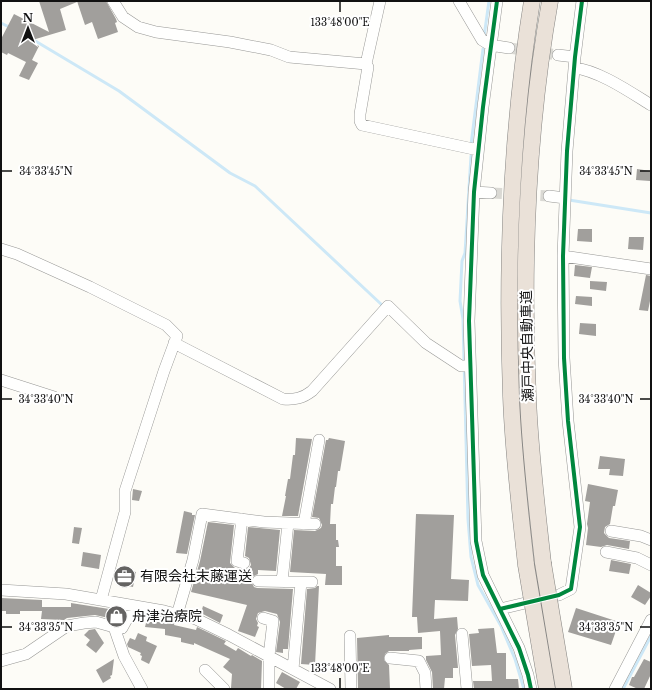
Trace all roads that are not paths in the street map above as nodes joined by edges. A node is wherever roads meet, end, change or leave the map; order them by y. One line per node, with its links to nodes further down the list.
1 (113, 1): 12 (street)
2 (380, 1): 12 (street)
3 (459, 1): 8 (street)
4 (497, 1): 8 (street)
5 (532, 1): 60 (highway, 瀬戸中央自動車道, bridge)
6 (550, 1): 61 (highway, 瀬戸中央自動車道, bridge)
7 (582, 1): 11 (street)
8 (490, 45): 9 (street); 14 (street)
9 (509, 48)
10 (558, 55): 11 (street)
11 (574, 62): 13 (street); 18 (street)
12 (366, 64): 14 (street)
13 (651, 105)
14 (478, 150): 15 (street)
15 (474, 192): 16 (street); 23 (street)
16 (491, 193)
17 (549, 196): 18 (street)
18 (565, 198): 20 (street)
19 (1, 249): 22 (street)
20 (562, 256): 21 (street); 39 (street)
21 (651, 269)
22 (174, 343): 23 (street); 37 (street)
23 (465, 366): 39 (street)
24 (1, 380): 25 (street)
25 (54, 398)
26 (319, 440): 28 (street)
27 (242, 519): 28 (street); 32 (street); 40 (street)
28 (288, 523): 35 (street)
29 (611, 531): 30 (street)
30 (651, 540)
31 (606, 552): 33 (street)
32 (244, 563)
33 (651, 565)
34 (258, 582): 35 (street)
35 (282, 582): 49 (street)
36 (1, 590): 37 (street)
37 (100, 600): 38 (street)
38 (133, 606): 40 (street); 43 (street)
39 (500, 609): 59 (street)
40 (177, 615): 46 (street)
41 (262, 618): 46 (street)
42 (651, 620): 62 (street)
43 (114, 627): 48 (street); 52 (street)
44 (462, 634): 58 (street)
45 (350, 636): 56 (street)
46 (269, 656): 49 (street); 54 (street)
47 (390, 658): 57 (street)
48 (1, 661)
49 (294, 669): 51 (street)
50 (205, 670): 53 (street)
51 (316, 686): 55 (street)
52 (142, 689)
53 (224, 689)
54 (269, 689)
55 (330, 689)
56 (351, 689)
57 (426, 689)
58 (467, 689)
59 (531, 689)
60 (547, 689)
61 (564, 689)
62 (615, 689)

